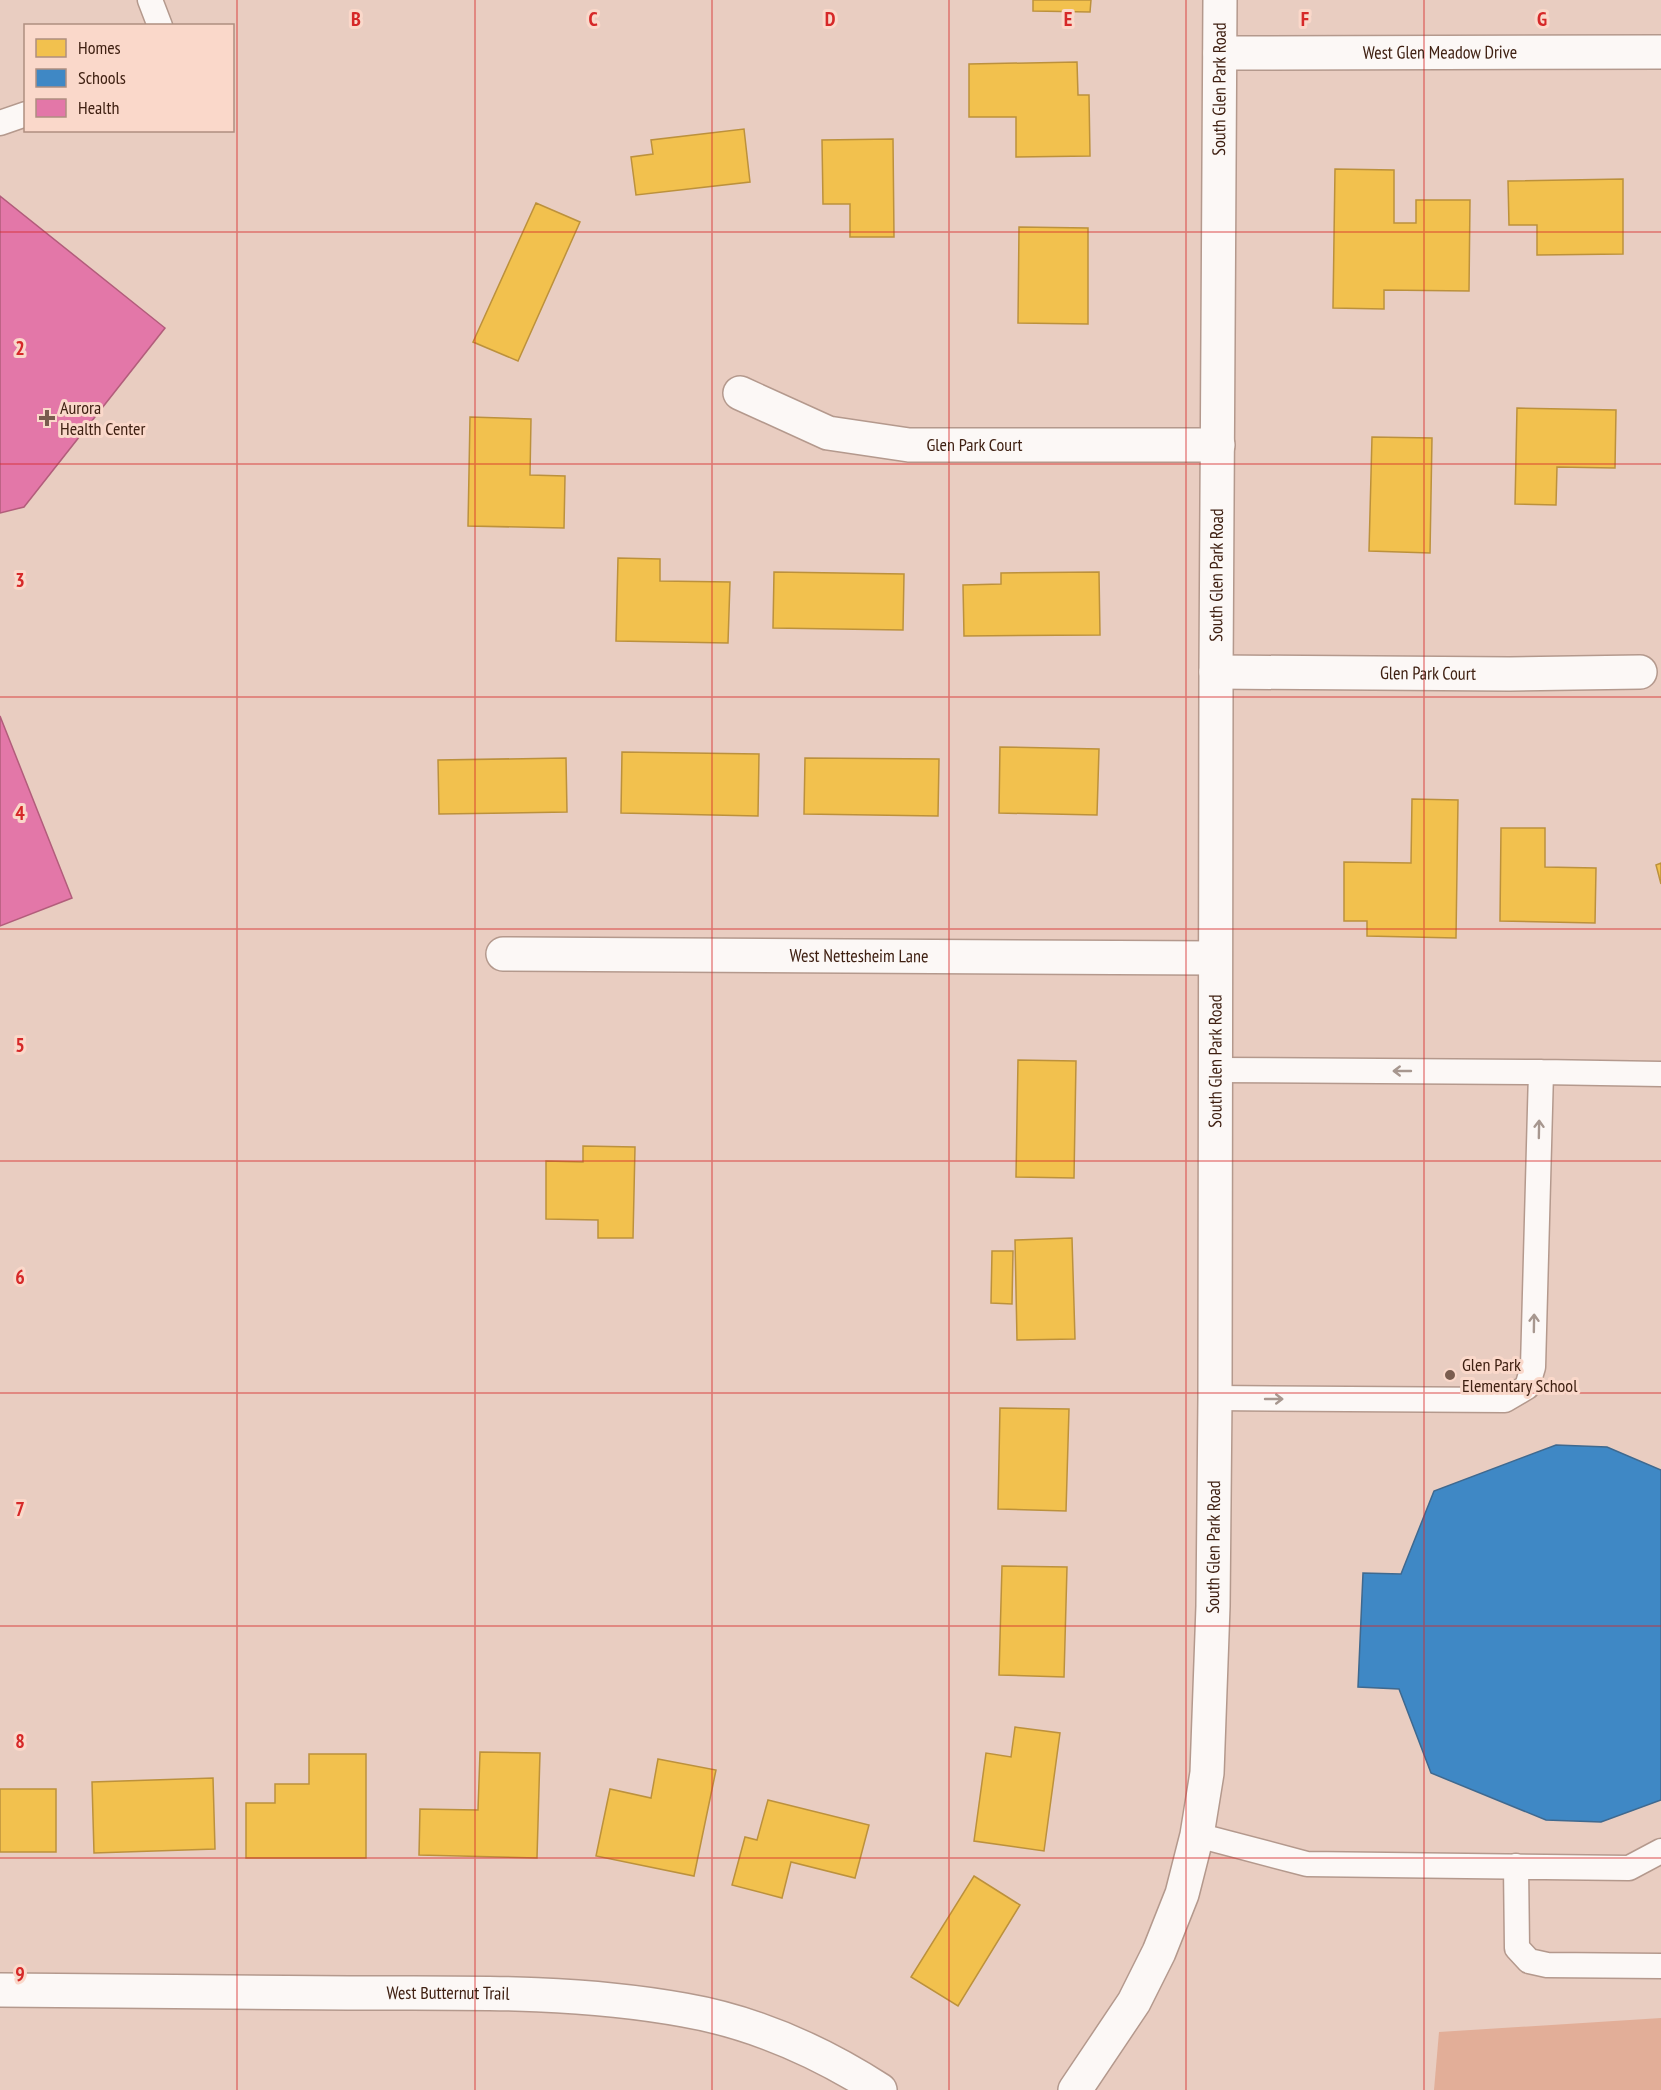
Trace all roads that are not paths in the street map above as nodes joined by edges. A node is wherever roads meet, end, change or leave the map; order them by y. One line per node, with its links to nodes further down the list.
1 (150, 0): 3 (lane)
2 (1220, 0): 5 (street, South Glen Park Road)
3 (159, 24)
4 (1661, 51): 5 (street, West Glen Meadow Drive)
5 (1220, 53): 9 (street, South Glen Park Road)
6 (24, 115): 7 (lane)
7 (0, 123)
8 (740, 393): 9 (street, Glen Park Court)
9 (1218, 445): 10 (street, South Glen Park Road)
10 (1216, 672): 11 (street, Glen Park Court); 13 (street, South Glen Park Road)
11 (1640, 672)
12 (502, 954): 13 (street, West Nettesheim Lane)
13 (1215, 958): 14 (street, South Glen Park Road)
14 (1216, 1070): 15 (lane, one-way to 14); 17 (street, South Glen Park Road)
15 (1541, 1072): 16 (lane); 17 (lane, one-way to 15)
16 (1661, 1074)
17 (1215, 1398): 18 (street, South Glen Park Road)
18 (1197, 1835): 20 (lane); 24 (street, South Glen Park Road)
19 (1661, 1851): 20 (lane)
20 (1516, 1866): 21 (lane)
21 (1661, 1966)
22 (0, 1990): 23 (street, West Butternut Trail)
23 (880, 2090)
24 (1075, 2090)

